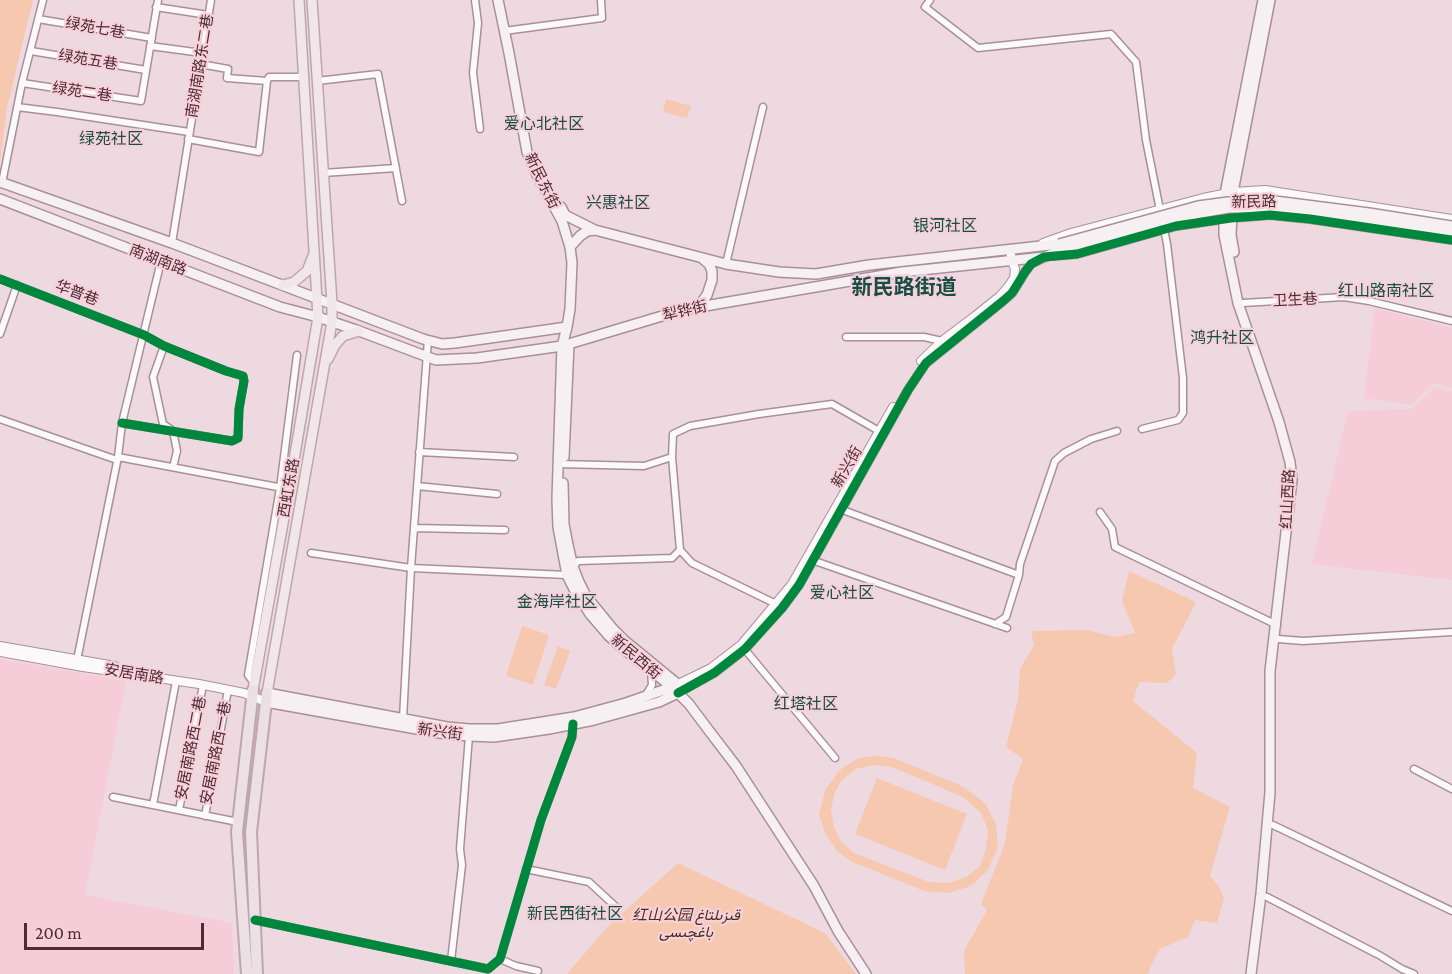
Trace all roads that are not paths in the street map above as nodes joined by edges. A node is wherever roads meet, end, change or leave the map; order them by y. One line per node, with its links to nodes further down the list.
1 (44, 0): 14 (street)
2 (211, 0): 13 (street, 南湖南路东二巷)
3 (299, 0): 21 (main road, 西虹东路)
4 (312, 0): 23 (main road, 西虹东路)
5 (475, 0): 27 (street)
6 (498, 0): 15 (main road, 新民东街)
7 (503, 0): 15 (main road, 新民东街)
8 (601, 0): 15 (street)
9 (930, 0): 35 (street)
10 (1263, 0): 32 (main road, 红山西路)
11 (1270, 0): 32 (main road, 红山西路)
12 (157, 4): 13 (street); 16 (street)
13 (208, 15): 18 (street, 南湖南路东二巷)
14 (38, 19): 16 (street, 绿苑七巷); 17 (street)
15 (506, 31): 40 (main road, 新民东街); 44 (main road, 新民东街)
16 (151, 42): 18 (street, 绿苑七巷); 20 (street)
17 (31, 51): 20 (street, 绿苑五巷); 24 (street)
18 (202, 53): 19 (street, 南湖南路东二巷)
19 (200, 64): 22 (street); 28 (street, 南湖南路东二巷)
20 (146, 70): 24 (street, 绿苑二巷)
21 (304, 77): 22 (street); 48 (main road, 西虹东路)
22 (267, 81): 28 (street)
23 (317, 81): 29 (street); 30 (main road, 西虹东路)
24 (22, 83): 25 (street)
25 (17, 107): 28 (street, 南湖南路东二巷); 31 (street)
26 (763, 107): 53 (street)
27 (480, 129)
28 (189, 136): 43 (street, 南湖南路东二巷)
29 (396, 168): 30 (street); 34 (street)
30 (323, 173): 58 (main road, 西虹东路)
31 (1, 182): 43 (main road, 南湖南路)
32 (1229, 193): 35 (street); 36 (main road, 红山西路); 37 (street)
33 (0, 199): 51 (main road, 南湖南路)
34 (402, 201)
35 (1160, 210): 45 (street)
36 (1227, 218): 39 (street); 42 (street); 59 (main road, 红山西路); 103 (main road, 红山西路)
37 (1452, 219)
38 (1452, 226): 46 (main road, 新民路, bridge)
39 (1164, 229): 49 (street); 78 (street)
40 (595, 230): 44 (main road); 50 (main road)
41 (1452, 235): 46 (main road, 新民路, bridge)
42 (1452, 240)
43 (172, 243): 56 (main road, 南湖南路)
44 (570, 247): 64 (main road, 新民东街)
45 (1033, 247): 46 (main road); 47 (main road)
46 (1059, 248): 49 (main road, 犁铧街)
47 (1010, 250): 52 (street, 新兴街); 53 (main road)
48 (314, 253): 56 (main road); 57 (main road, 西虹东路)
49 (1044, 257): 52 (main road, 犁铧街); 91 (street, 新兴街)
50 (701, 258): 53 (main road); 60 (main road)
51 (161, 261): 61 (main road, 南湖南路); 67 (street)
52 (1012, 261): 60 (main road, 犁铧街); 70 (street, 新兴街)
53 (726, 264)
54 (0, 279): 55 (street, 华普巷)
55 (17, 285): 66 (street); 67 (street, 华普巷)
56 (283, 285): 57 (main road, 南湖南路)
57 (317, 297): 58 (main road); 61 (main road, 西虹东路)
58 (332, 303): 63 (main road, 西虹东路); 69 (main road)
59 (1242, 303): 62 (street, 卫生巷); 103 (main road, 红山西路)
60 (699, 306): 71 (main road, 犁铧街)
61 (318, 317): 63 (main road, 犁铧街); 89 (main road, 西虹东路)
62 (1452, 321)
63 (332, 322): 65 (main road, 犁铧街); 75 (main road, 西虹东路)
64 (567, 327): 69 (main road); 71 (main road, 新民西街)
65 (359, 331): 74 (main road, 犁铧街); 75 (main road)
66 (0, 334)
67 (144, 335): 72 (street, 华普巷); 77 (street)
68 (846, 337): 70 (street)
69 (428, 340): 74 (street)
70 (942, 341): 80 (street, 新兴街)
71 (565, 345): 74 (main road, 犁铧街); 86 (main road, 新民西街)
72 (164, 346): 79 (street); 79 (street, 华普巷)
73 (297, 355): 89 (street)
74 (426, 357): 82 (street)
75 (324, 366): 117 (main road, 西虹东路)
76 (0, 419): 85 (street)
77 (122, 423): 79 (street); 85 (street)
78 (1142, 429)
79 (173, 431): 87 (street)
80 (879, 431): 84 (street); 91 (street, 新兴街)
81 (1117, 431): 100 (street)
82 (419, 452): 83 (street); 88 (street)
83 (514, 457)
84 (672, 457): 86 (street); 95 (street)
85 (117, 459): 87 (street); 110 (street)
86 (561, 464): 99 (main road, 新民西街)
87 (173, 467): 89 (street)
88 (417, 486): 90 (street); 93 (street)
89 (284, 489): 116 (main road, 西虹东路)
90 (497, 494)
91 (838, 508): 97 (street, 新兴街); 100 (street)
92 (1100, 512): 103 (street)
93 (414, 528): 94 (street); 98 (street)
94 (505, 530)
95 (680, 550): 99 (street); 101 (street)
96 (311, 553): 98 (street)
97 (810, 559): 101 (street, 新兴街); 102 (street); 108 (street, 新兴街)
98 (411, 568): 99 (street); 119 (street)
99 (570, 571): 111 (main road, 新民西街); 114 (main road, 新民西街)
100 (1020, 575): 102 (street)
101 (776, 604): 108 (street, 新兴街)
102 (995, 624): 104 (street)
103 (1278, 625): 106 (main road, 红山西路); 143 (main road, 红山西路)
104 (1006, 628)
105 (1452, 632): 106 (street)
106 (1278, 639): 130 (main road, 红山西路)
107 (0, 646): 110 (street, 安居南路)
108 (743, 647): 114 (street, 新兴街); 122 (street)
109 (0, 652): 112 (street, 安居南路)
110 (77, 660): 116 (street, 安居南路)
111 (651, 670): 114 (main road, 新民西街); 118 (street)
112 (176, 681): 113 (street, 安居南路); 126 (street)
113 (203, 685): 115 (street, 安居南路); 127 (street, 安居南路西二巷)
114 (678, 689): 118 (main road, 新兴街); 120 (main road, 新兴街); 141 (main road, 新民西街); 142 (main road, 新民西街)
115 (228, 690): 116 (street, 安居南路); 128 (street, 安居南路西一巷)
116 (253, 690): 117 (street, 安居南路); 129 (highway, 西虹东路)
117 (267, 697): 119 (main road, 新兴街); 121 (main road, 新兴街); 135 (highway, 西虹东路)
118 (644, 698): 119 (main road, 新兴街)
119 (403, 719)
120 (573, 724): 121 (main road, 新兴街); 131 (street)
121 (469, 736): 137 (street)
122 (835, 759)
123 (1414, 769): 124 (street)
124 (1452, 789)
125 (113, 797): 126 (street)
126 (153, 805): 127 (street)
127 (179, 810): 128 (street)
128 (205, 816): 129 (street)
129 (238, 822): 139 (highway, 西虹东路)
130 (1273, 825): 132 (main road, 红山西路); 134 (street)
131 (526, 869): 133 (street); 136 (street)
132 (1267, 897): 144 (main road, 红山西路); 145 (street)
133 (615, 906)
134 (1452, 911)
135 (255, 920): 137 (street); 140 (highway, 西虹东路)
136 (500, 959): 137 (street); 138 (street)
137 (451, 961)
138 (538, 971)
139 (247, 974)
140 (257, 974)
141 (866, 974)
142 (873, 974)
143 (1251, 974)
144 (1257, 974)
145 (1414, 974)

